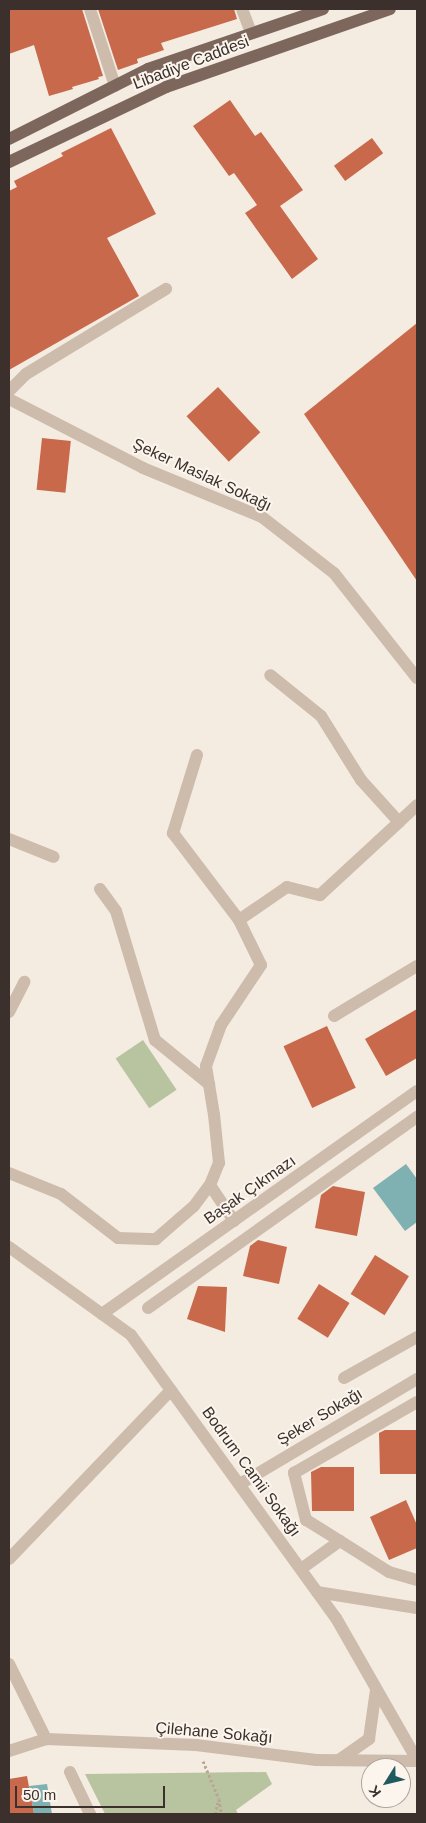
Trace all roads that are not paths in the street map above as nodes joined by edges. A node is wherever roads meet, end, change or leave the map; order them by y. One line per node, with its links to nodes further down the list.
1 (90, 9): 6 (street)
2 (242, 9): 5 (street)
3 (323, 9): 5 (main road, Libadiye Caddesi)
4 (390, 9): 8 (main road, Libadiye Caddesi)
5 (250, 33): 6 (main road, Libadiye Caddesi)
6 (115, 86): 7 (main road, Libadiye Caddesi)
7 (9, 139)
8 (9, 162)
9 (166, 289): 10 (street)
10 (9, 391)
11 (9, 398): 13 (street, Şeker Maslak Sokağı)
12 (270, 675): 16 (street)
13 (417, 678)
14 (197, 755): 20 (street)
15 (417, 806): 16 (street)
16 (399, 822): 20 (street)
17 (9, 839): 18 (street)
18 (54, 857)
19 (100, 889): 25 (street)
20 (239, 920): 25 (street)
21 (417, 966): 24 (street)
22 (24, 982): 23 (street)
23 (9, 1012)
24 (334, 1016)
25 (209, 1084): 29 (street)
26 (417, 1091): 30 (street, Başak Çıkmazı)
27 (417, 1117): 32 (street)
28 (9, 1173): 29 (street)
29 (210, 1185): 30 (street)
30 (234, 1221): 33 (street, Başak Çıkmazı)
31 (9, 1248): 33 (street, Bodrum Camii Sokağı)
32 (148, 1308)
33 (102, 1314): 37 (street, Bodrum Camii Sokağı)
34 (417, 1337): 35 (street)
35 (344, 1378)
36 (417, 1379): 39 (street, Şeker Sokağı)
37 (171, 1390): 39 (street, Bodrum Camii Sokağı); 41 (street)
38 (417, 1402): 40 (street)
39 (240, 1484): 42 (street, Bodrum Camii Sokağı)
40 (340, 1541): 42 (street); 43 (street)
41 (9, 1559)
42 (301, 1569): 44 (street, Bodrum Camii Sokağı)
43 (417, 1580)
44 (318, 1592): 45 (street); 47 (street, Bodrum Camii Sokağı)
45 (417, 1608)
46 (9, 1664): 48 (street)
47 (376, 1690): 50 (street); 51 (street, Bodrum Camii Sokağı)
48 (46, 1739): 49 (street, Çilehane Sokağı); 50 (street, Çilehane Sokağı)
49 (9, 1751)
50 (339, 1760): 51 (street, Çilehane Sokağı)
51 (417, 1761)
52 (70, 1772): 53 (street)
53 (90, 1814)

